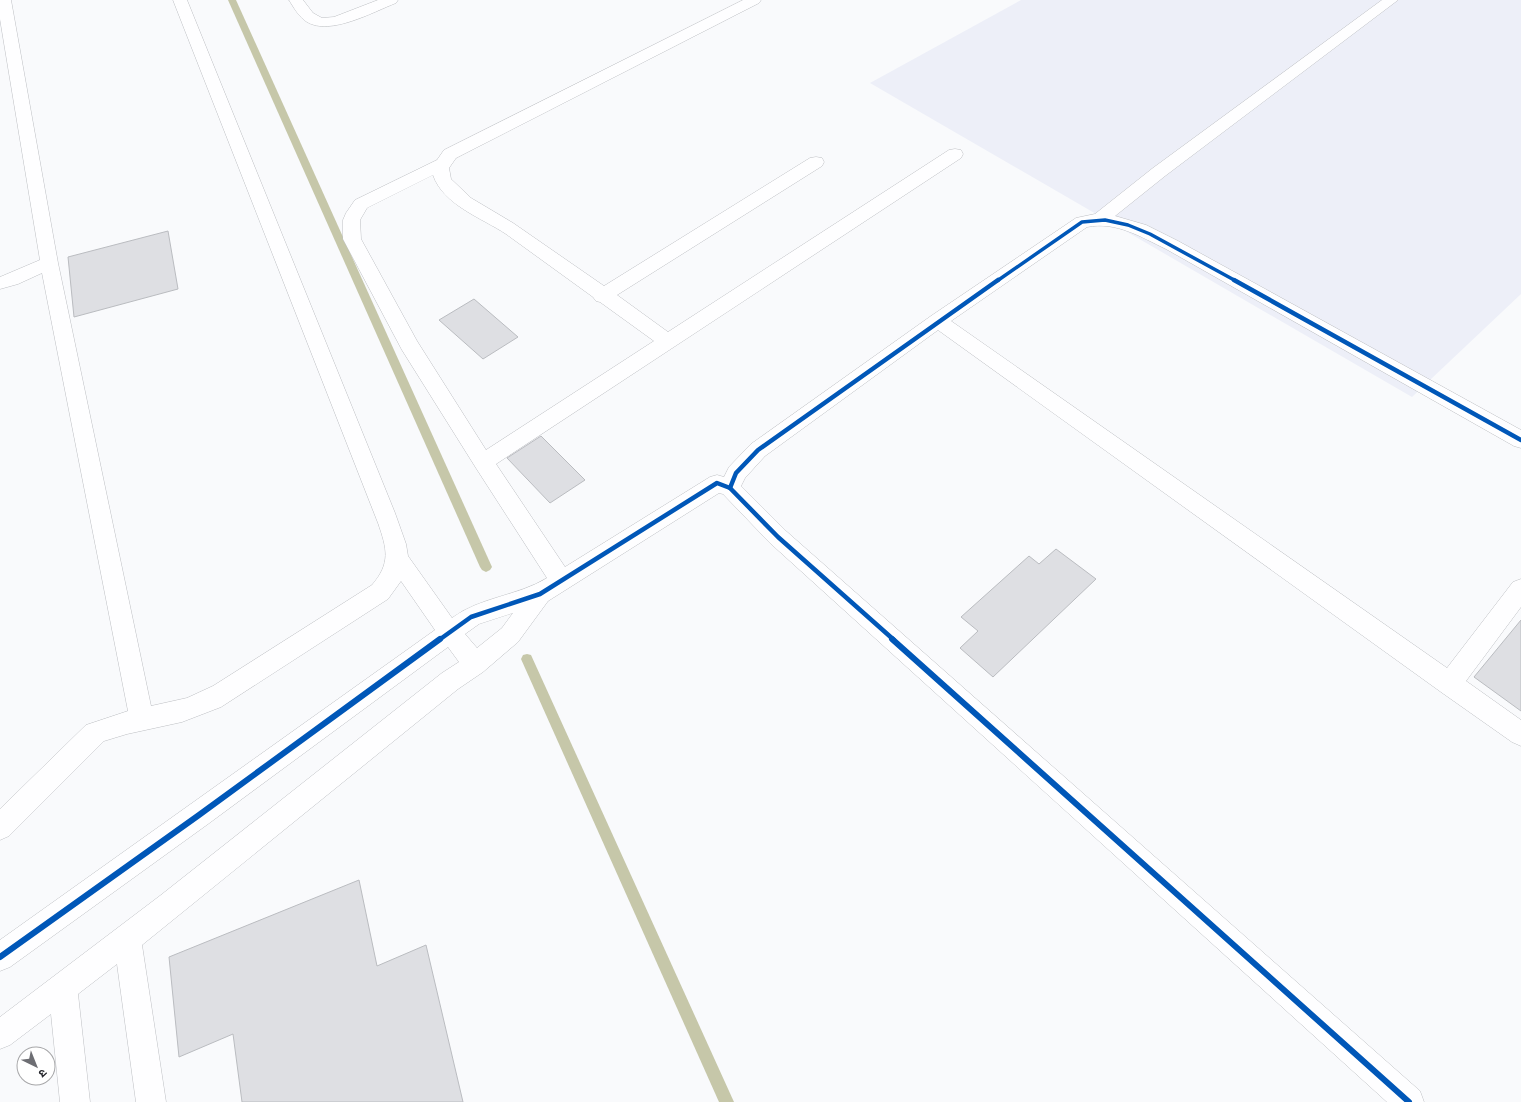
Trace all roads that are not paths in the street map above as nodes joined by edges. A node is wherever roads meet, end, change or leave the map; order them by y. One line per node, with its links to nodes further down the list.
1 (4, 0): 11 (street)
2 (180, 0): 19 (street)
3 (296, 0): 4 (street)
4 (391, 0)
5 (754, 0): 9 (street)
6 (1392, 0): 10 (street)
7 (956, 154): 15 (street)
8 (816, 162): 13 (street)
9 (441, 164): 13 (street); 17 (street)
10 (1100, 219): 14 (street); 16 (street)
11 (49, 263): 12 (street); 26 (street)
12 (0, 283)
13 (602, 296): 15 (street)
14 (938, 321): 18 (street); 25 (street)
15 (668, 341): 17 (street)
16 (1521, 440)
17 (483, 462): 20 (street)
18 (730, 488): 20 (street); 35 (street)
19 (398, 559): 23 (street); 26 (street)
20 (562, 581): 22 (street)
21 (1521, 589): 25 (street)
22 (540, 594): 23 (street); 24 (street)
23 (450, 633): 24 (street); 30 (street)
24 (475, 664): 29 (street)
25 (1450, 684): 27 (street)
26 (142, 719): 28 (street)
27 (1521, 734)
28 (0, 827)
29 (127, 939): 31 (street); 34 (street)
30 (0, 957)
31 (63, 988): 32 (street); 33 (street)
32 (0, 1035)
33 (75, 1102)
34 (151, 1102)
35 (1409, 1102)

